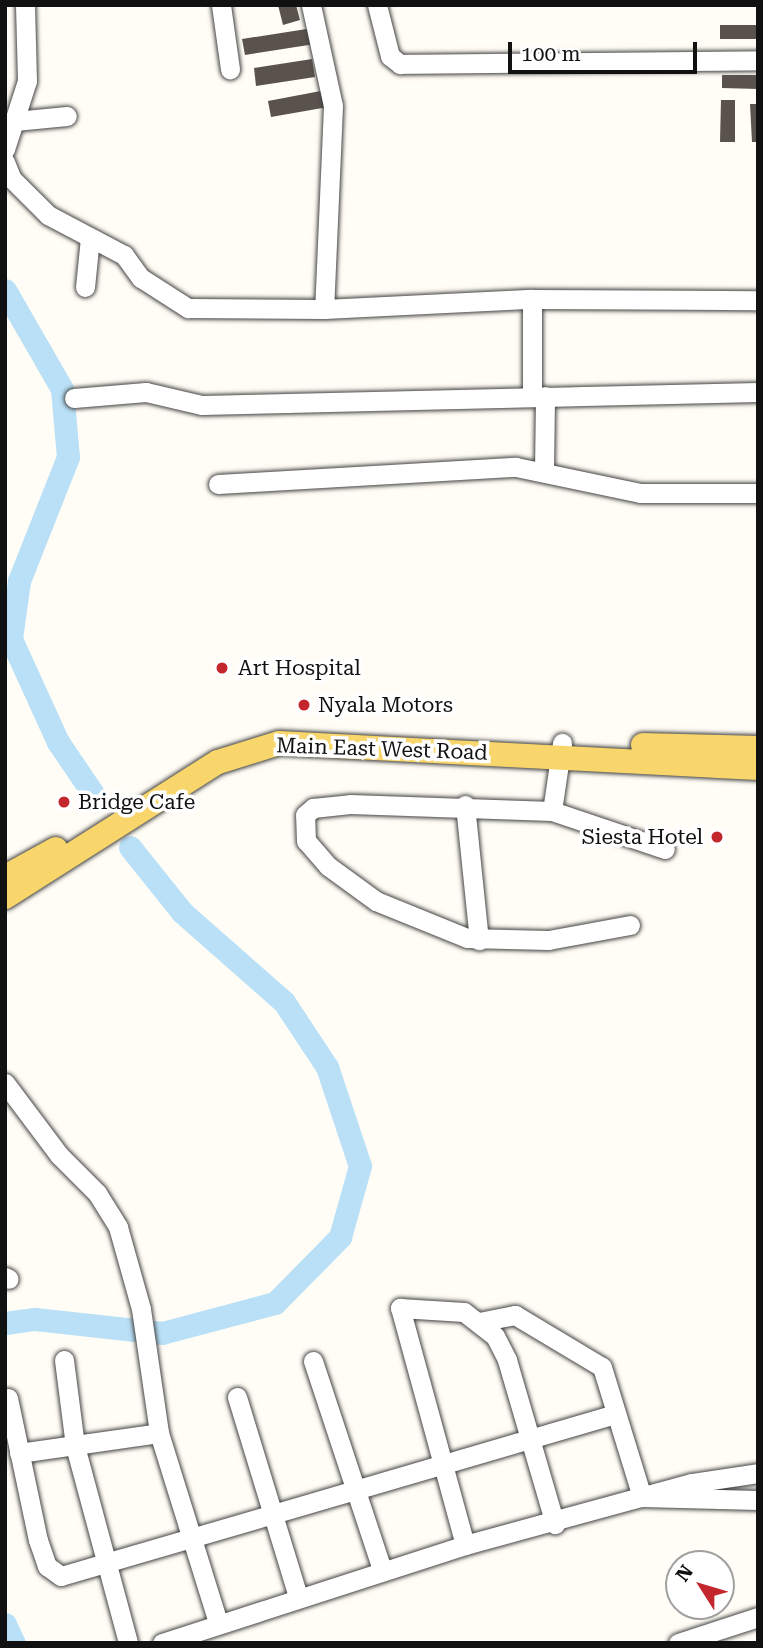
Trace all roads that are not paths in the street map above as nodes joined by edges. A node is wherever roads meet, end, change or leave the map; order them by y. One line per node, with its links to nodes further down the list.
1 (25, 5): 8 (street)
2 (221, 5): 6 (street)
3 (311, 5): 15 (street)
4 (377, 5): 5 (street)
5 (758, 60)
6 (230, 69)
7 (67, 116): 8 (street)
8 (15, 121): 9 (street)
9 (5, 149)
10 (5, 162): 11 (street)
11 (90, 238): 12 (street); 15 (street)
12 (85, 287)
13 (532, 299): 14 (street); 15 (street); 17 (street)
14 (758, 300)
15 (324, 309)
16 (758, 392): 17 (street)
17 (538, 396): 18 (street); 19 (street)
18 (74, 398)
19 (544, 470): 20 (street); 21 (street)
20 (218, 484)
21 (758, 493)
22 (758, 748): 24 (main road, Main East West Road)
23 (561, 749): 24 (main road, Main East West Road); 27 (street); 29 (main road, Main East West Road)
24 (649, 754): 25 (main road, Main East West Road)
25 (758, 768)
26 (465, 805): 27 (street); 32 (street); 32 (street)
27 (552, 811): 28 (street)
28 (665, 849)
29 (19, 876): 30 (main road, Main East West Road)
30 (5, 897)
31 (630, 925): 32 (street)
32 (479, 940)
33 (5, 1083): 40 (street)
34 (479, 1322): 39 (street); 41 (street); 44 (street)
35 (64, 1360): 42 (street)
36 (313, 1362): 46 (street)
37 (237, 1397): 49 (street)
38 (8, 1398): 43 (street)
39 (615, 1414): 41 (street); 47 (street)
40 (159, 1433): 42 (street); 51 (street)
41 (531, 1438): 44 (street); 50 (street)
42 (75, 1446): 43 (street); 53 (street)
43 (19, 1453): 53 (street)
44 (440, 1464): 46 (street); 52 (street)
45 (758, 1473): 47 (street)
46 (358, 1489): 49 (street); 54 (street)
47 (642, 1497): 48 (street); 50 (street)
48 (758, 1500)
49 (273, 1513): 51 (street); 55 (street)
50 (555, 1524): 52 (street)
51 (189, 1537): 53 (street); 57 (street)
52 (465, 1545): 54 (street)
53 (104, 1562): 58 (street)
54 (382, 1570): 55 (street)
55 (298, 1597): 57 (street)
56 (758, 1618): 60 (street)
57 (218, 1623): 59 (street)
58 (128, 1643)
59 (162, 1643)
60 (678, 1643)

